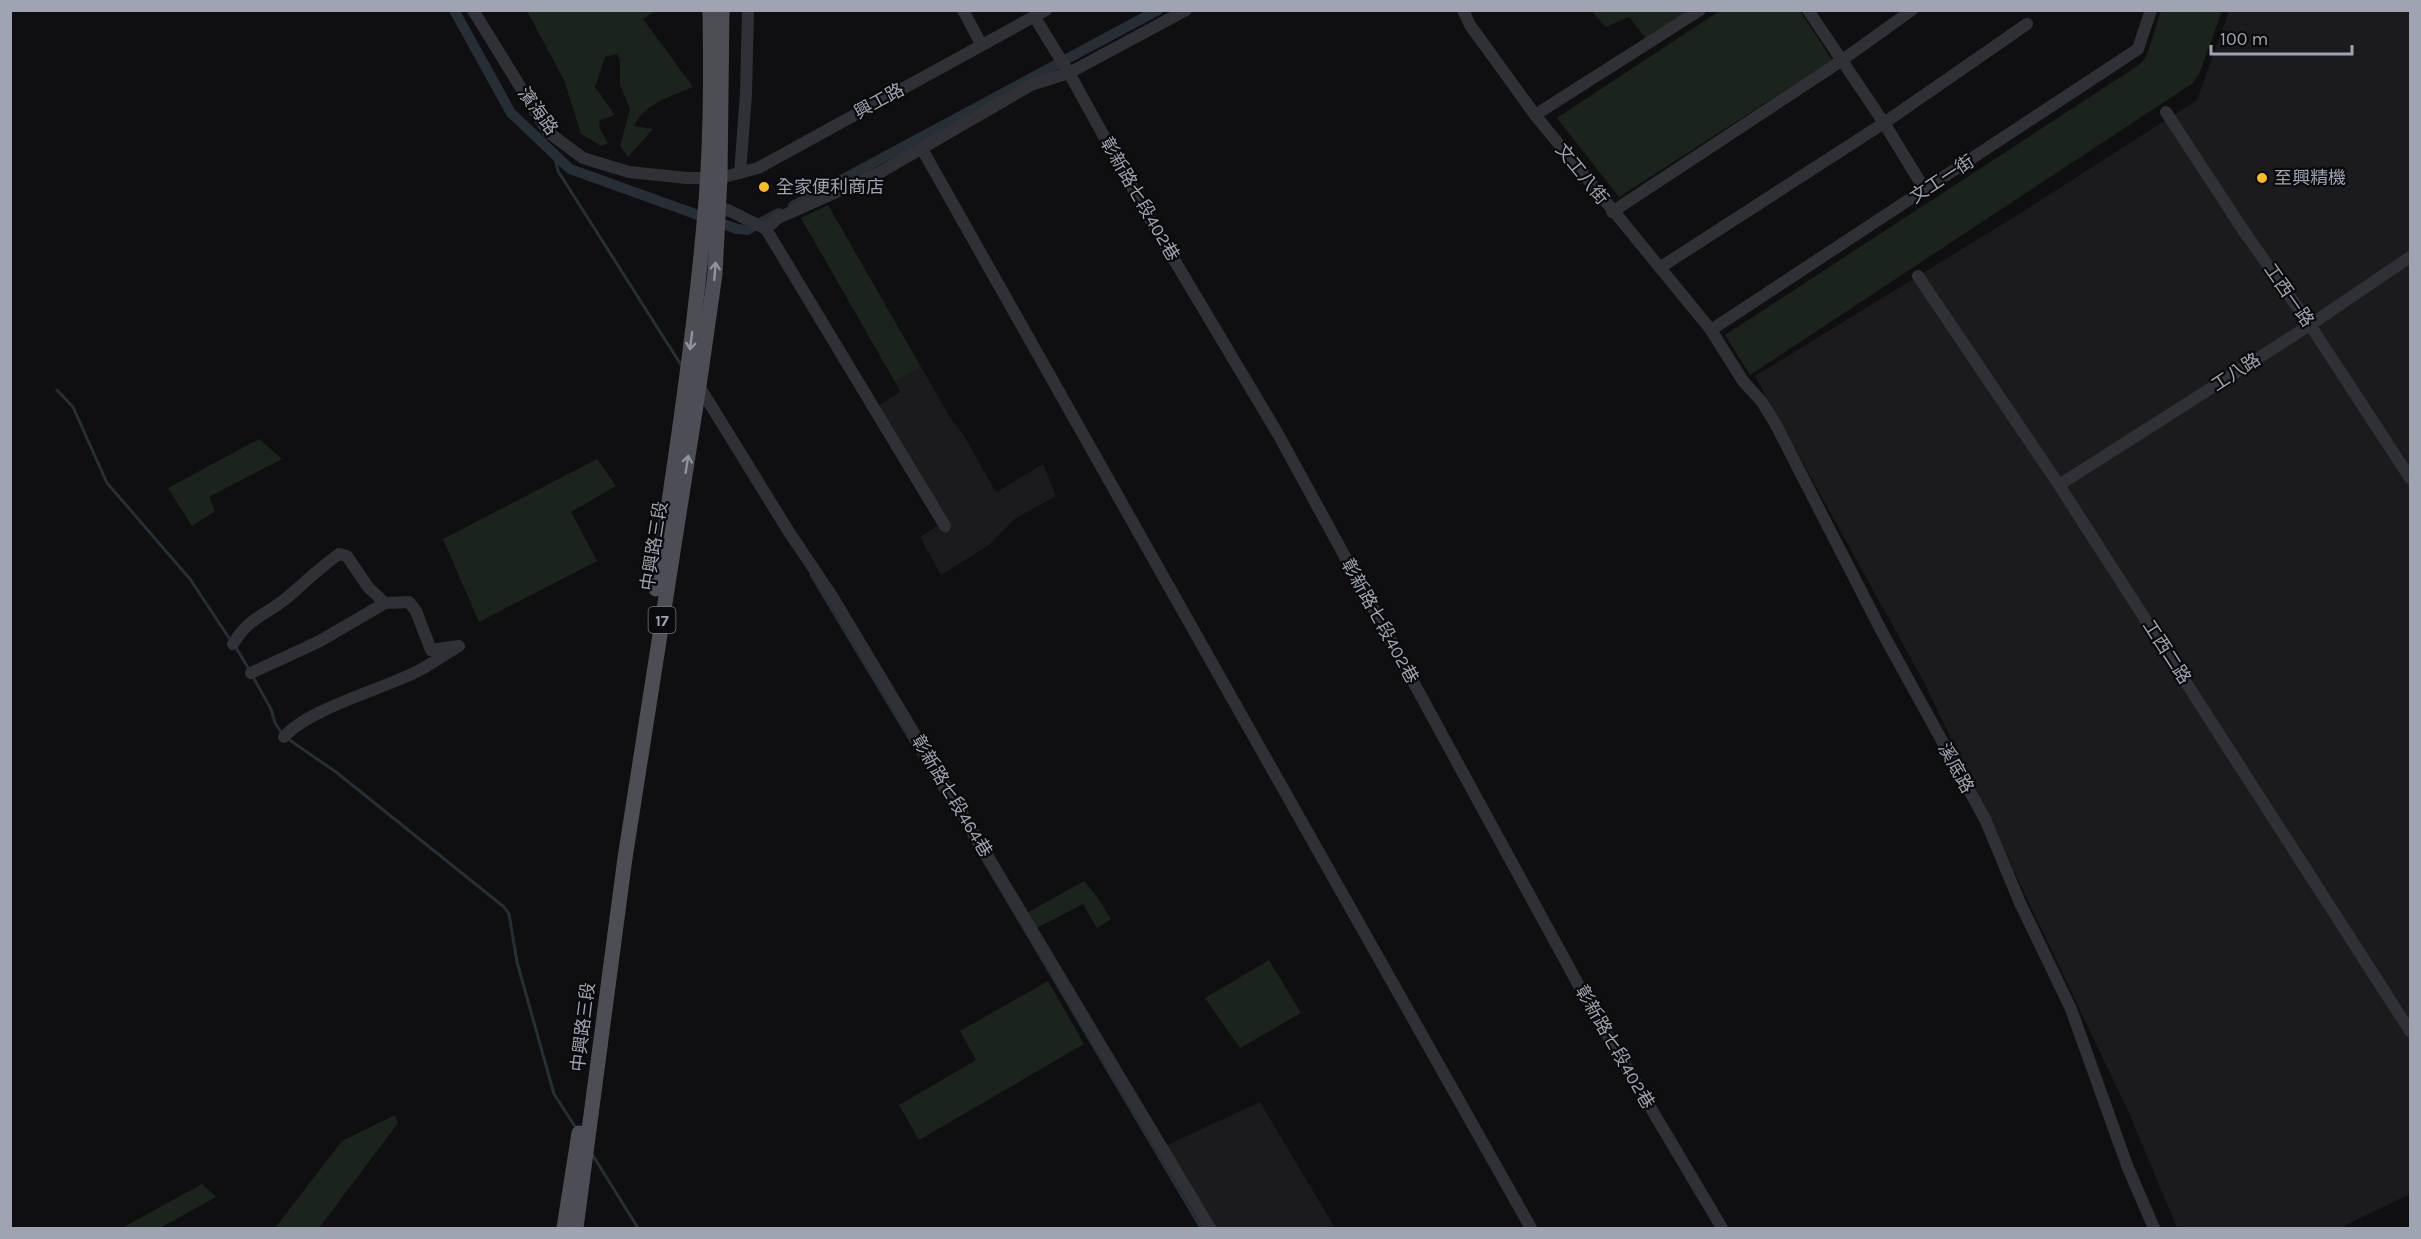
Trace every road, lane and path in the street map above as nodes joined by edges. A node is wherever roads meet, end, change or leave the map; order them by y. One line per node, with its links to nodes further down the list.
1 (473, 10): 22 (street, 濱海路)
2 (710, 10): 22 (main road, 中興路三段 / 17)
3 (722, 10): 22 (main road, 中興路三段 / 17)
4 (748, 10): 21 (street)
5 (963, 10): 14 (street)
6 (1186, 10): 16 (street)
7 (1463, 10): 18 (street, 文工八街)
8 (1700, 10): 18 (street)
9 (1808, 10): 15 (street)
10 (1912, 10): 15 (street)
11 (2151, 10): 23 (street, 文工一街)
12 (1040, 13): 14 (street, 興工路); 16 (street, 彰新路七段402巷)
13 (2027, 24): 19 (street)
14 (981, 44): 21 (street, 興工路)
15 (1841, 60): 19 (street); 25 (street)
16 (1069, 72): 20 (street); 46 (street, 彰新路七段402巷)
17 (2166, 112): 30 (street, 工西一路)
18 (1535, 116): 25 (street, 文工八街)
19 (1884, 123): 23 (street); 28 (street)
20 (922, 149): 26 (street); 45 (street)
21 (740, 173): 22 (street, 興工路)
22 (714, 178): 24 (main road, 中興路三段 / 17)
23 (1925, 190): 31 (street, 文工一街)
24 (718, 207): 26 (street); 32 (main road, 中興路三段 / 17, one-way to 32); 33 (main road, 中興路三段 / 17, one-way to 24)
25 (1612, 212): 28 (street, 文工八街)
26 (763, 227): 36 (street)
27 (2410, 257): 30 (street, 工八路)
28 (1661, 267): 31 (street, 文工八街)
29 (1918, 276): 35 (street, 工西二路)
30 (2310, 325): 34 (street, 工西一路); 35 (street, 工八路)
31 (1711, 330): 47 (street, 溪底路)
32 (687, 368): 33 (street, 彰新路七段464巷); 42 (main road, 中興路三段 / 17)
33 (699, 386): 43 (main road, 中興路三段 / 17, one-way to 33); 44 (street, 彰新路七段464巷)
34 (2410, 478)
35 (2059, 485): 41 (street, 工西二路)
36 (945, 526)
37 (385, 603): 38 (street); 39 (street); 40 (street)
38 (233, 644)
39 (251, 673)
40 (284, 737)
41 (2410, 1031)
42 (564, 1228)
43 (576, 1228)
44 (1210, 1228)
45 (1531, 1228)
46 (1722, 1228)
47 (2154, 1228)

